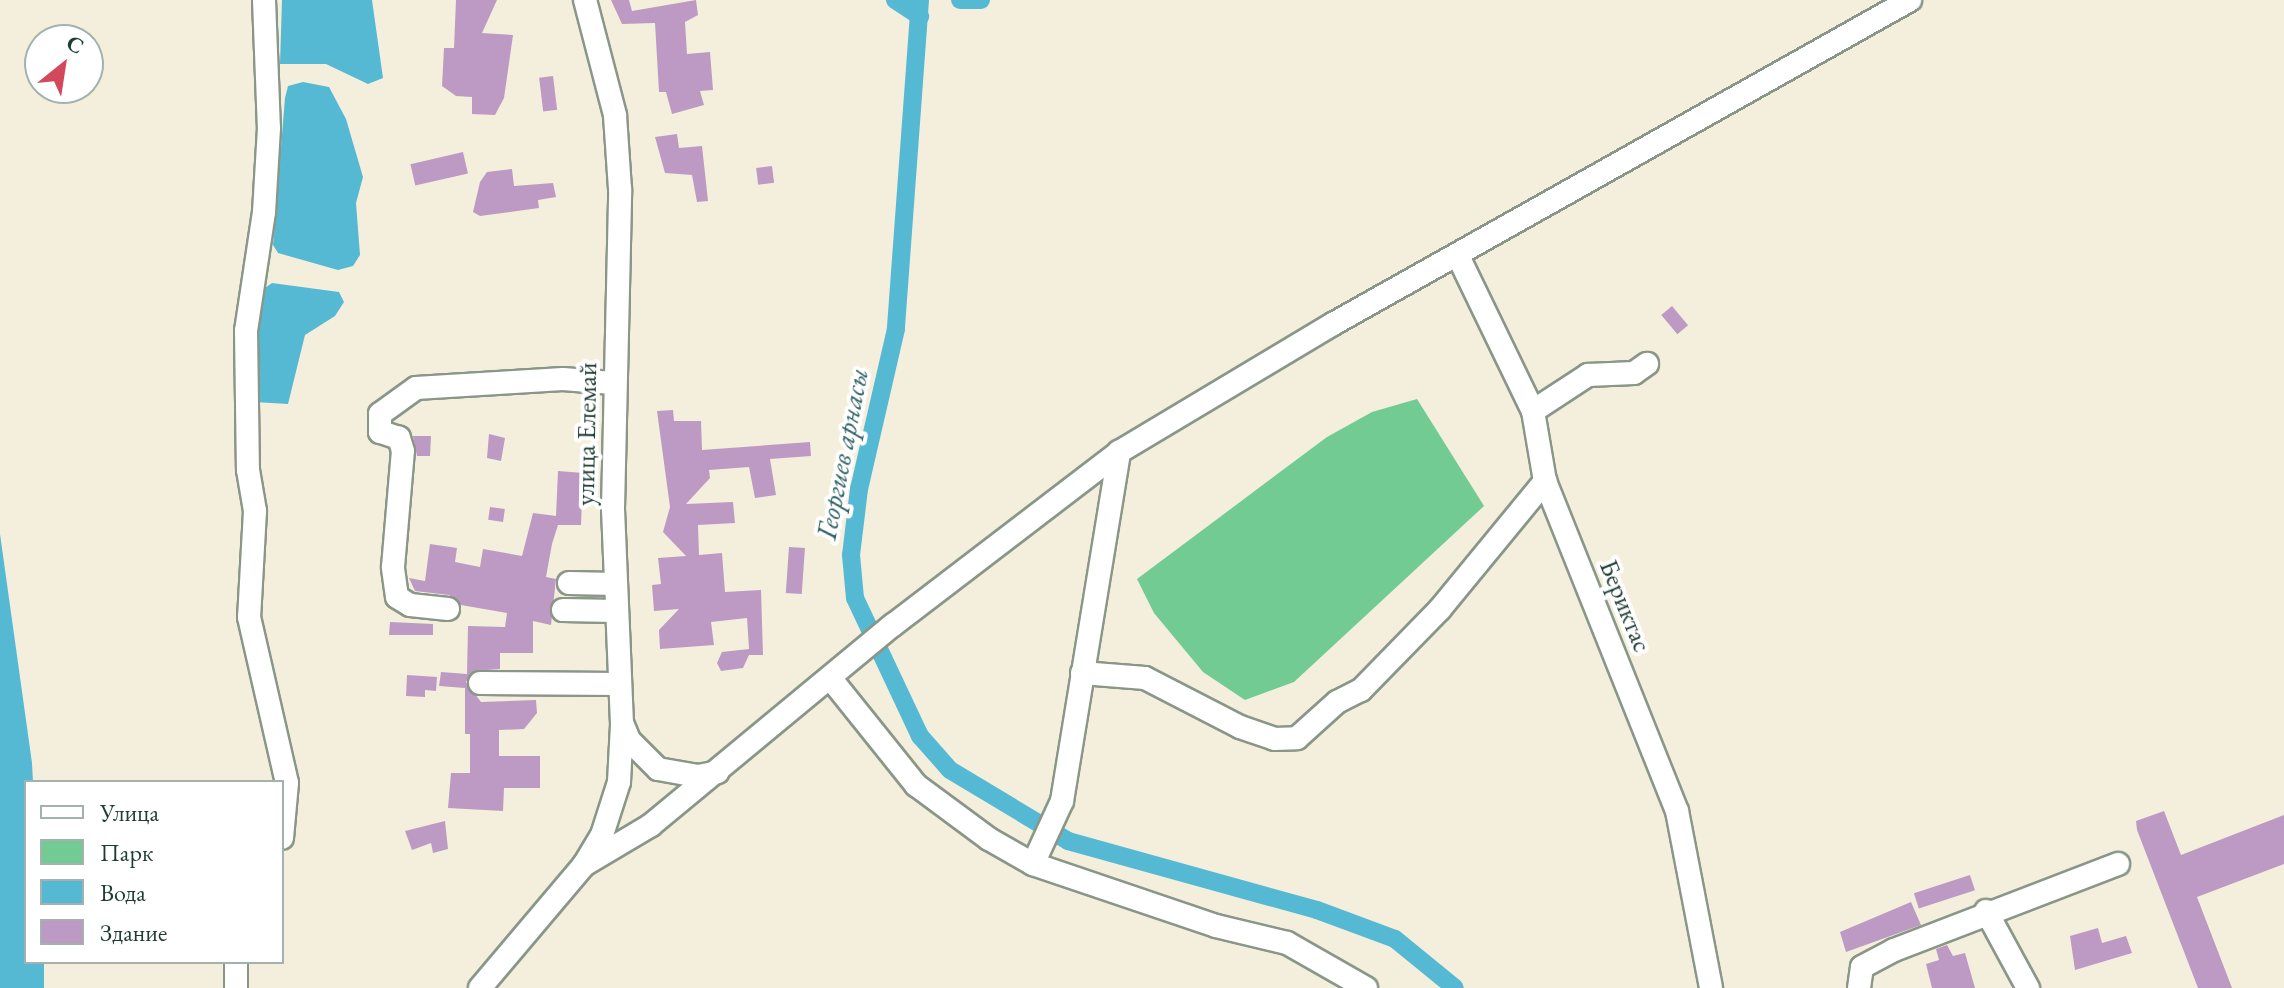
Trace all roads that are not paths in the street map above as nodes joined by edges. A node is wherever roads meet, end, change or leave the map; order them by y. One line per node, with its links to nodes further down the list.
1 (264, 0): 21 (street)
2 (585, 0): 6 (street, улица Елемай)
3 (1910, 0): 4 (street)
4 (1458, 256): 7 (street, Бериктас); 8 (street)
5 (1647, 364): 7 (street)
6 (613, 383): 11 (street, улица Елемай); 12 (street)
7 (1533, 411): 9 (street, Бериктас)
8 (1119, 452): 15 (street); 16 (street)
9 (1545, 481): 16 (street); 30 (street, Бериктас)
10 (569, 583): 11 (street)
11 (616, 584): 14 (street, улица Елемай)
12 (448, 609)
13 (563, 610): 14 (street)
14 (616, 611): 18 (street, улица Елемай)
15 (838, 672): 20 (street); 22 (street)
16 (1082, 673): 22 (street)
17 (480, 683): 18 (street)
18 (619, 684): 19 (street, улица Елемай)
19 (622, 724): 20 (street); 24 (street, улица Елемай)
20 (720, 771): 24 (street)
21 (284, 816)
22 (1034, 861): 29 (street)
23 (2118, 864): 25 (street)
24 (584, 865): 28 (street)
25 (1986, 911): 31 (street); 32 (street)
26 (236, 964): 27 (street)
27 (236, 988)
28 (480, 988)
29 (1366, 988)
30 (1711, 988)
31 (1859, 988)
32 (2028, 988)

